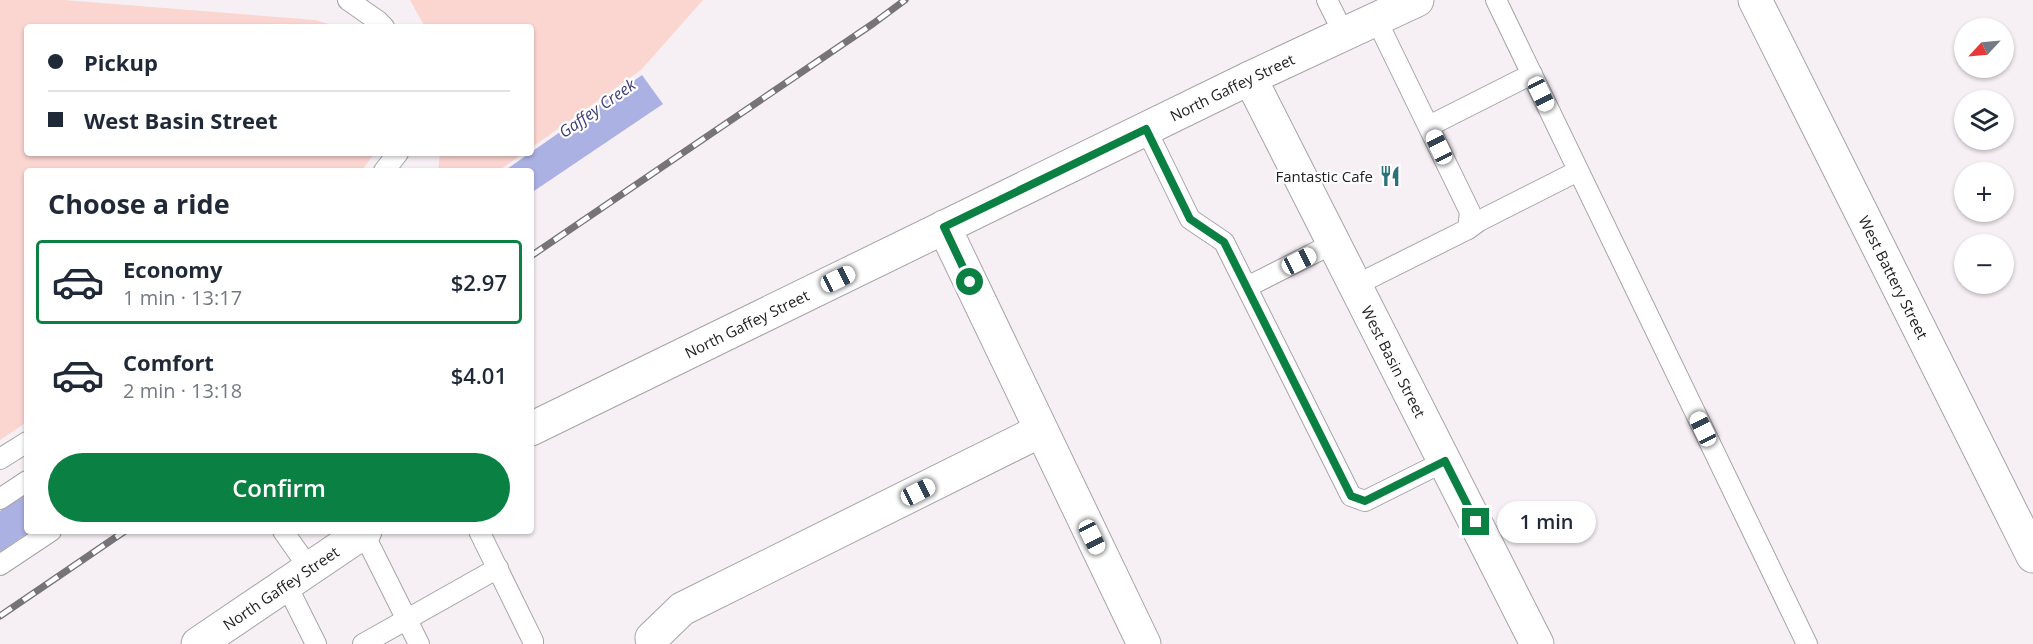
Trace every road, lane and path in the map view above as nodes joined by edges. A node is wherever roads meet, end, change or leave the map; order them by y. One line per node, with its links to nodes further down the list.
1 (348, 0): 7 (lane)
2 (1327, 0): 8 (lane)
3 (1417, 0): 6 (street, North Gaffey Street)
4 (1496, 0): 9 (lane)
5 (1755, 0): 33 (street, West Battery Street)
6 (1377, 21): 8 (street, North Gaffey Street); 11 (lane)
7 (381, 24)
8 (1344, 34): 10 (street, North Gaffey Street)
9 (1532, 74): 11 (lane); 15 (lane)
10 (1250, 78): 12 (street, North Gaffey Street); 18 (street, West Basin Street)
11 (1428, 126): 17 (lane)
12 (1146, 129): 16 (street, North Gaffey Street); 20 (lane)
13 (396, 156): 14 (lane)
14 (386, 168)
15 (1578, 171): 17 (lane); 46 (lane)
16 (944, 227): 21 (street, North Gaffey Street); 22 (street)
17 (1468, 230): 19 (lane)
18 (1334, 243): 19 (street, West Basin Street); 20 (lane)
19 (1356, 285): 25 (street, West Basin Street)
20 (1247, 286): 25 (lane)
21 (534, 428)
22 (1040, 431): 43 (street); 44 (street)
23 (24, 444): 24 (lane)
24 (0, 459)
25 (1445, 461): 45 (street, West Basin Street)
26 (24, 483): 27 (lane)
27 (0, 499)
28 (46, 534): 34 (lane)
29 (284, 534): 36 (lane)
30 (361, 534): 36 (street, North Gaffey Street)
31 (365, 534): 37 (lane)
32 (481, 534): 35 (lane)
33 (2033, 556)
34 (0, 565)
35 (498, 568): 37 (lane); 42 (lane)
36 (298, 576): 38 (street, North Gaffey Street); 39 (lane)
37 (407, 619): 40 (lane); 41 (lane)
38 (216, 639)
39 (316, 644)
40 (363, 644)
41 (419, 644)
42 (533, 644)
43 (653, 644)
44 (1144, 644)
45 (1537, 644)
46 (1807, 644)

